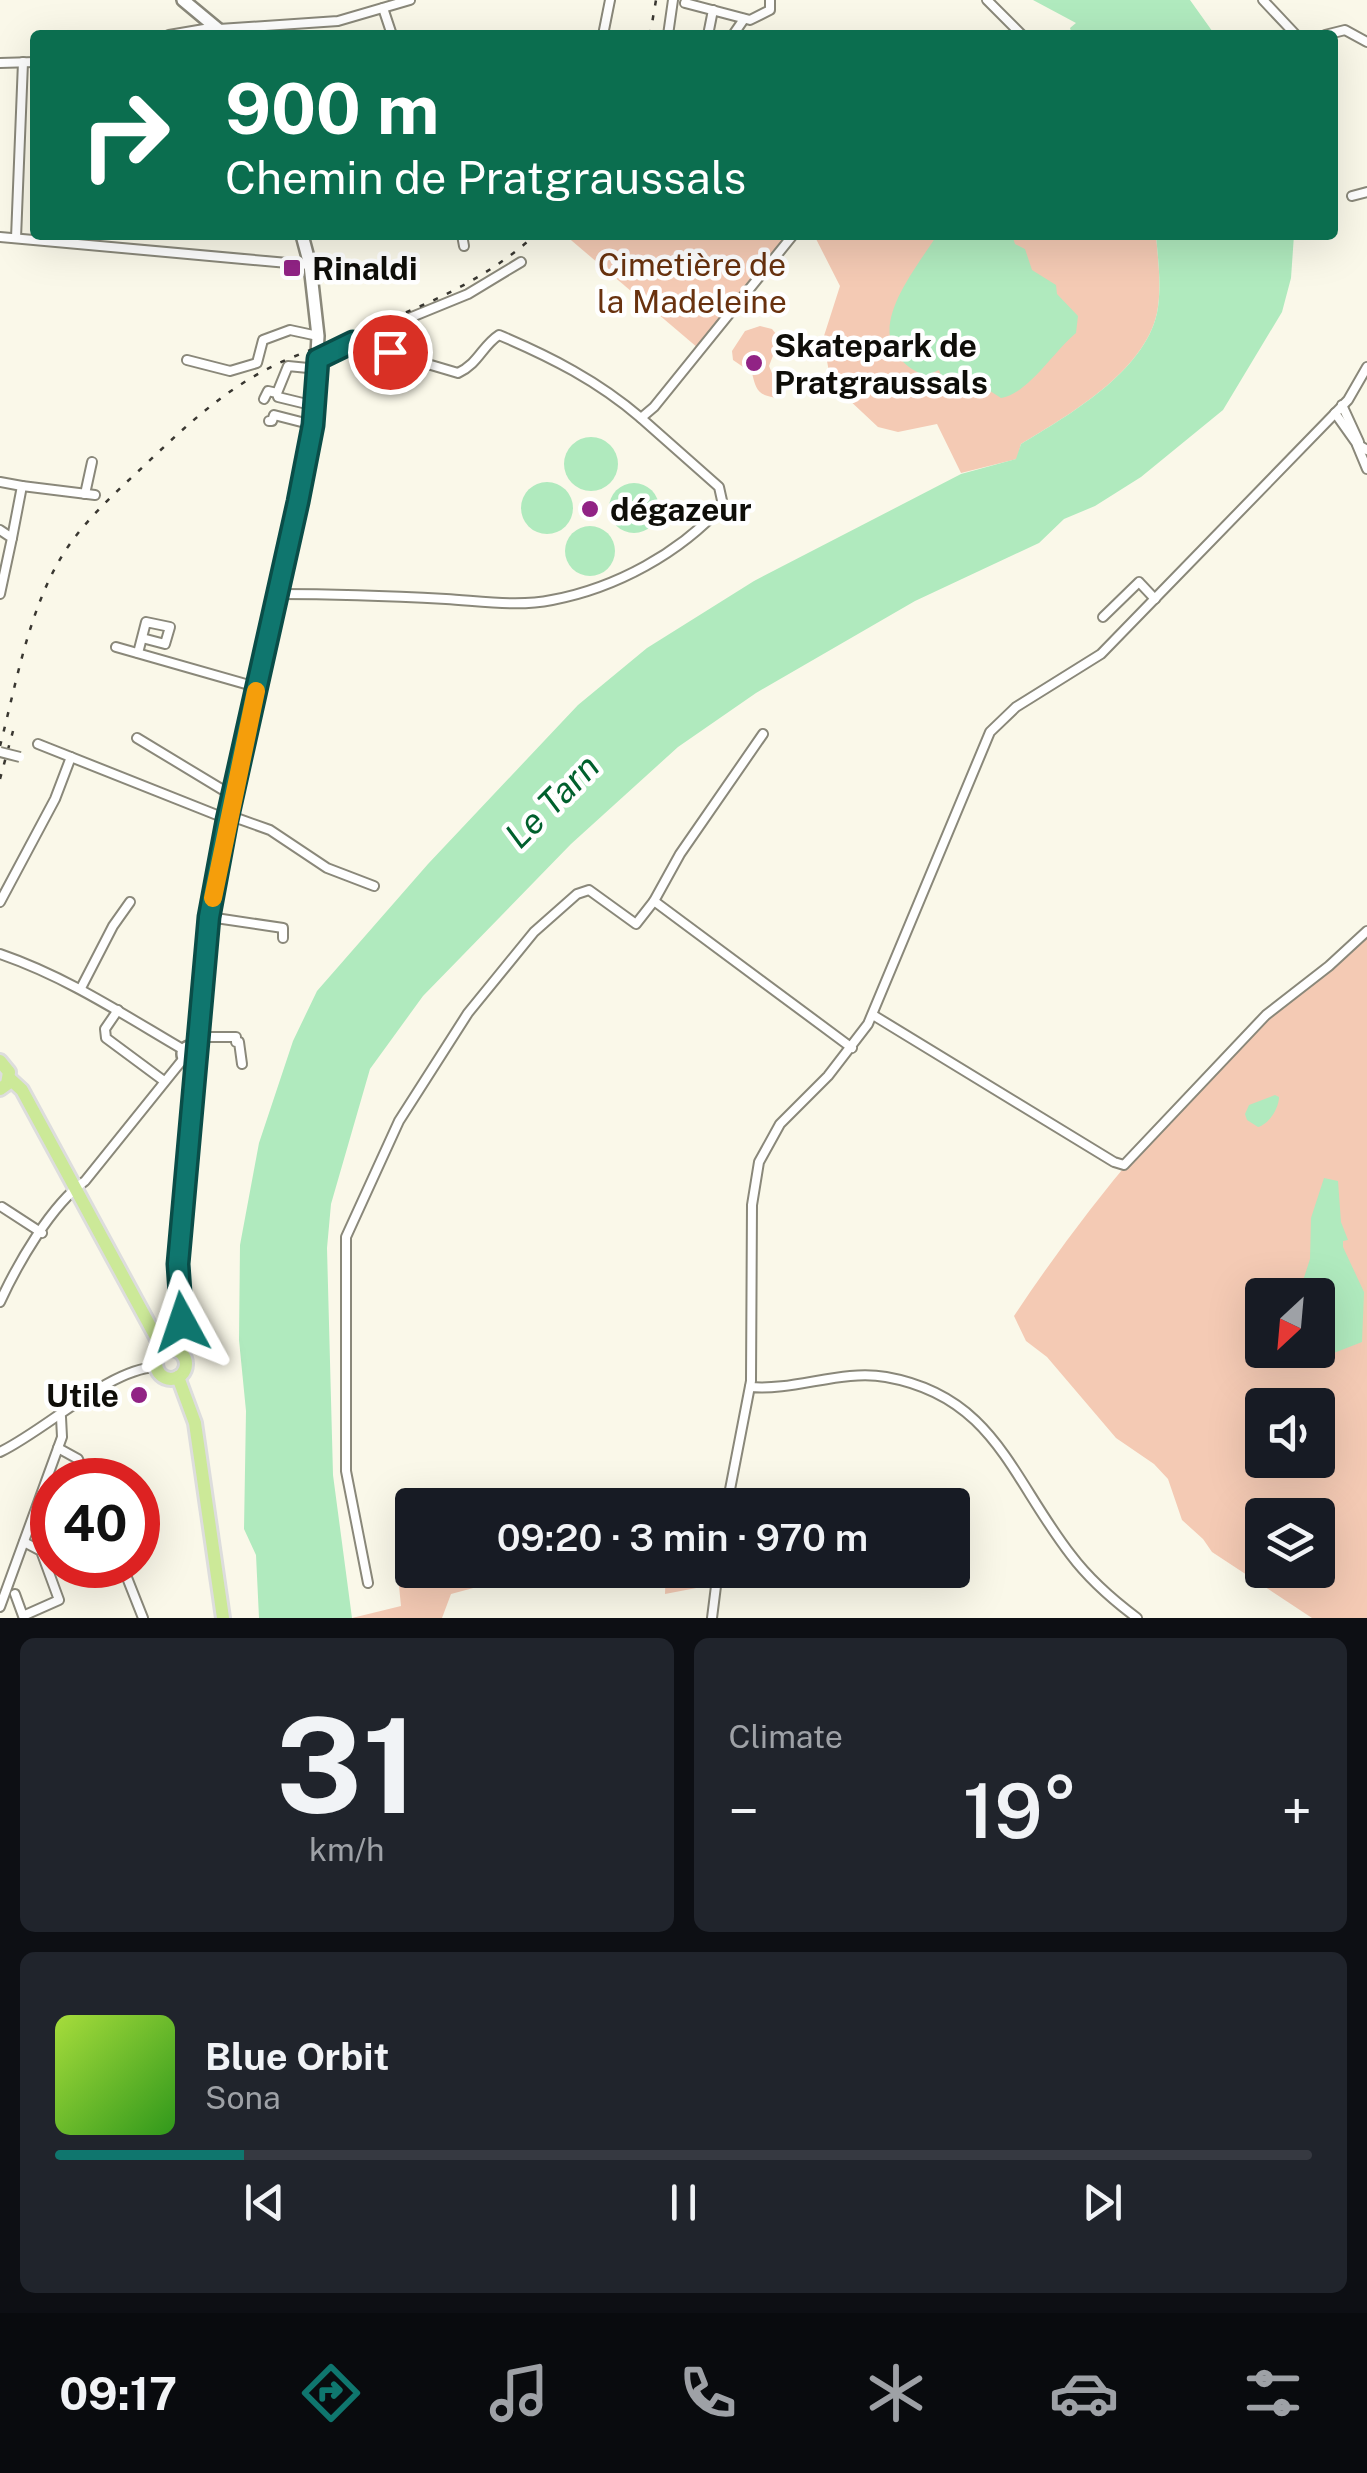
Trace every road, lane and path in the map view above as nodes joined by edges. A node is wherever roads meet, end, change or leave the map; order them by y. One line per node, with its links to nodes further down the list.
1 (183, 0): 12 (street)
2 (410, 0): 9 (street)
3 (610, 0): 14 (street)
4 (674, 0): 15 (street)
5 (770, 0): 11 (street)
6 (987, 0): 18 (street)
7 (1263, 0): 19 (street)
8 (685, 3): 10 (street)
9 (382, 8): 12 (street); 13 (street)
10 (713, 10): 11 (street); 16 (street)
11 (744, 19): 17 (street)
12 (220, 30)
13 (390, 30)
14 (604, 30)
15 (669, 30)
16 (709, 30)
17 (736, 30)
18 (1017, 30)
19 (1291, 30)
20 (1338, 32): 21 (street)
21 (1367, 42)
22 (0, 62): 23 (street)
23 (23, 62): 24 (street); 28 (street)
24 (30, 62)
25 (1367, 192): 26 (street)
26 (1352, 196)
27 (0, 237): 28 (street)
28 (16, 238): 29 (street)
29 (30, 239)
30 (38, 240): 36 (street)
31 (303, 240): 36 (street)
32 (463, 240): 34 (street)
33 (789, 240): 45 (street)
34 (464, 246)
35 (521, 262): 37 (street)
36 (310, 265): 38 (street)
37 (353, 342): 38 (street); 45 (street)
38 (318, 353): 39 (street); 41 (street); 43 (street)
39 (187, 360)
40 (1367, 367): 44 (street)
41 (277, 393): 42 (street); 43 (street)
42 (264, 399)
43 (316, 406): 47 (street)
44 (1339, 409): 48 (street); 57 (street)
45 (641, 418): 56 (street)
46 (269, 421): 47 (street)
47 (313, 425): 56 (street)
48 (1362, 447): 50 (street)
49 (92, 462): 52 (street)
50 (1367, 469)
51 (0, 482): 52 (street)
52 (22, 486): 54 (street)
53 (0, 530): 54 (street)
54 (12, 538): 55 (street)
55 (0, 594)
56 (278, 594): 64 (street)
57 (1155, 599): 58 (street); 60 (street)
58 (1116, 604): 59 (street); 60 (street)
59 (1103, 617)
60 (1134, 621): 83 (street)
61 (142, 638): 63 (street)
62 (116, 647): 63 (street)
63 (138, 653): 64 (street)
64 (256, 687): 71 (street)
65 (763, 734): 74 (street)
66 (137, 738): 71 (street)
67 (38, 744): 69 (street)
68 (0, 752): 70 (street, bridge)
69 (70, 757): 72 (street); 75 (street)
70 (29, 760)
71 (232, 796): 72 (street)
72 (228, 818): 73 (street); 77 (street)
73 (374, 886)
74 (654, 901): 85 (street); 106 (street)
75 (0, 902)
76 (130, 902): 81 (street)
77 (209, 917): 79 (street); 87 (street)
78 (1367, 931): 83 (street)
79 (283, 938)
80 (0, 954): 81 (street)
81 (81, 988): 82 (street)
82 (118, 1010): 87 (street); 90 (street)
83 (872, 1015): 85 (street)
84 (222, 1038): 86 (street); 87 (street); 89 (street)
85 (852, 1048): 99 (street)
86 (225, 1050)
87 (191, 1052): 90 (street); 96 (street)
88 (0, 1060): 91 (main road)
89 (242, 1064)
90 (164, 1080): 92 (street)
91 (4, 1085): 92 (main road)
92 (74, 1189): 94 (street); 96 (main road)
93 (2, 1207): 94 (street)
94 (42, 1233): 95 (street)
95 (0, 1302)
96 (170, 1350): 97 (main road); 98 (main road)
97 (156, 1367): 98 (main road); 100 (street)
98 (178, 1377): 112 (main road)
99 (750, 1387): 104 (street); 114 (street)
100 (61, 1417): 101 (street); 102 (street)
101 (58, 1448): 103 (street); 105 (street)
102 (0, 1452)
103 (78, 1458)
104 (730, 1488)
105 (24, 1542): 109 (street); 110 (street)
106 (368, 1583)
107 (131, 1588): 111 (street)
108 (716, 1588): 113 (street)
109 (15, 1594)
110 (0, 1607)
111 (143, 1618)
112 (222, 1618)
113 (712, 1618)
114 (1137, 1618)

